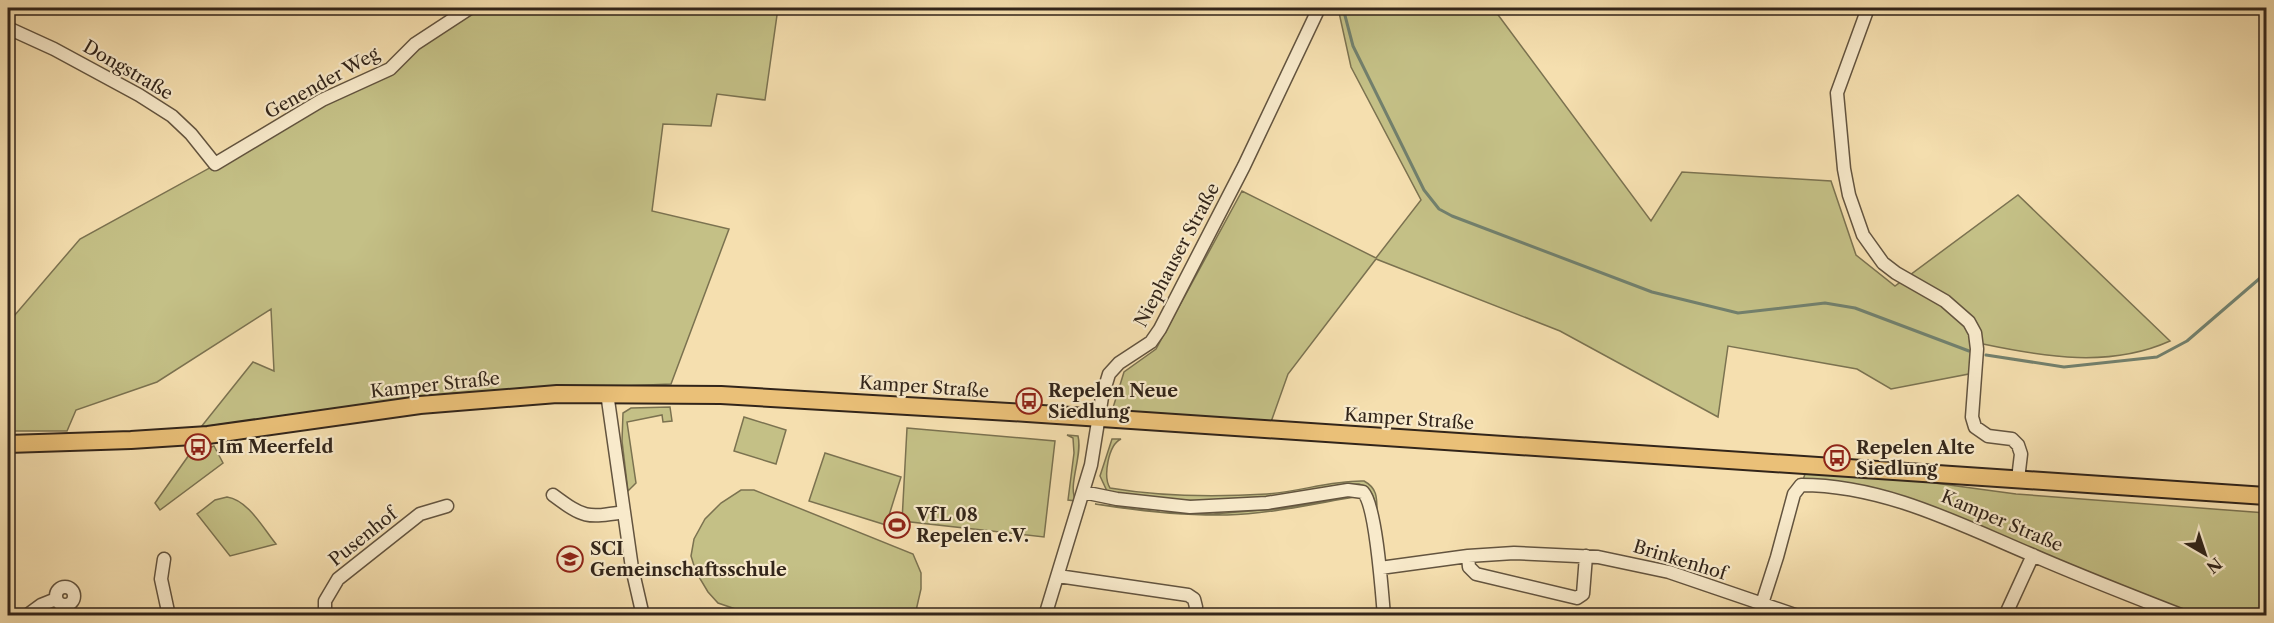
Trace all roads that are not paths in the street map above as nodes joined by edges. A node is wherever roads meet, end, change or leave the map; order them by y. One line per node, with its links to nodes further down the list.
1 (470, 8): 5 (street, Genender Weg)
2 (1319, 8): 7 (street, Niephauser Straße)
3 (1868, 8): 9 (street)
4 (8, 28): 5 (street, Dongstraße)
5 (215, 164)
6 (607, 393): 7 (main road, Kamper Straße); 8 (main road, Kamper Straße); 14 (street)
7 (1099, 419): 9 (main road, Kamper Straße); 10 (street, Niephauser Straße)
8 (8, 444)
9 (2018, 479): 12 (main road, Kamper Straße)
10 (1083, 492): 19 (street); 20 (street, Niephauser Straße)
11 (553, 495): 14 (street)
12 (2266, 496)
13 (447, 506): 25 (street, Pusenhof)
14 (624, 512): 26 (street)
15 (2033, 555): 22 (street, Kamper Straße); 31 (street); 32 (street, Kamper Straße)
16 (1468, 556): 17 (street, Brinkenhof); 17 (street); 19 (street, Brinkenhof)
17 (1586, 556): 22 (street, Brinkenhof)
18 (164, 559): 24 (street)
19 (1380, 568): 29 (street)
20 (1058, 576): 27 (street, Niephauser Straße); 28 (street)
21 (56, 599): 23 (street)
22 (1760, 610): 30 (street, Brinkenhof)
23 (26, 615)
24 (170, 615)
25 (325, 615)
26 (644, 615)
27 (1045, 615)
28 (1194, 615)
29 (1384, 615)
30 (1798, 615)
31 (2005, 615)
32 (2182, 615)

